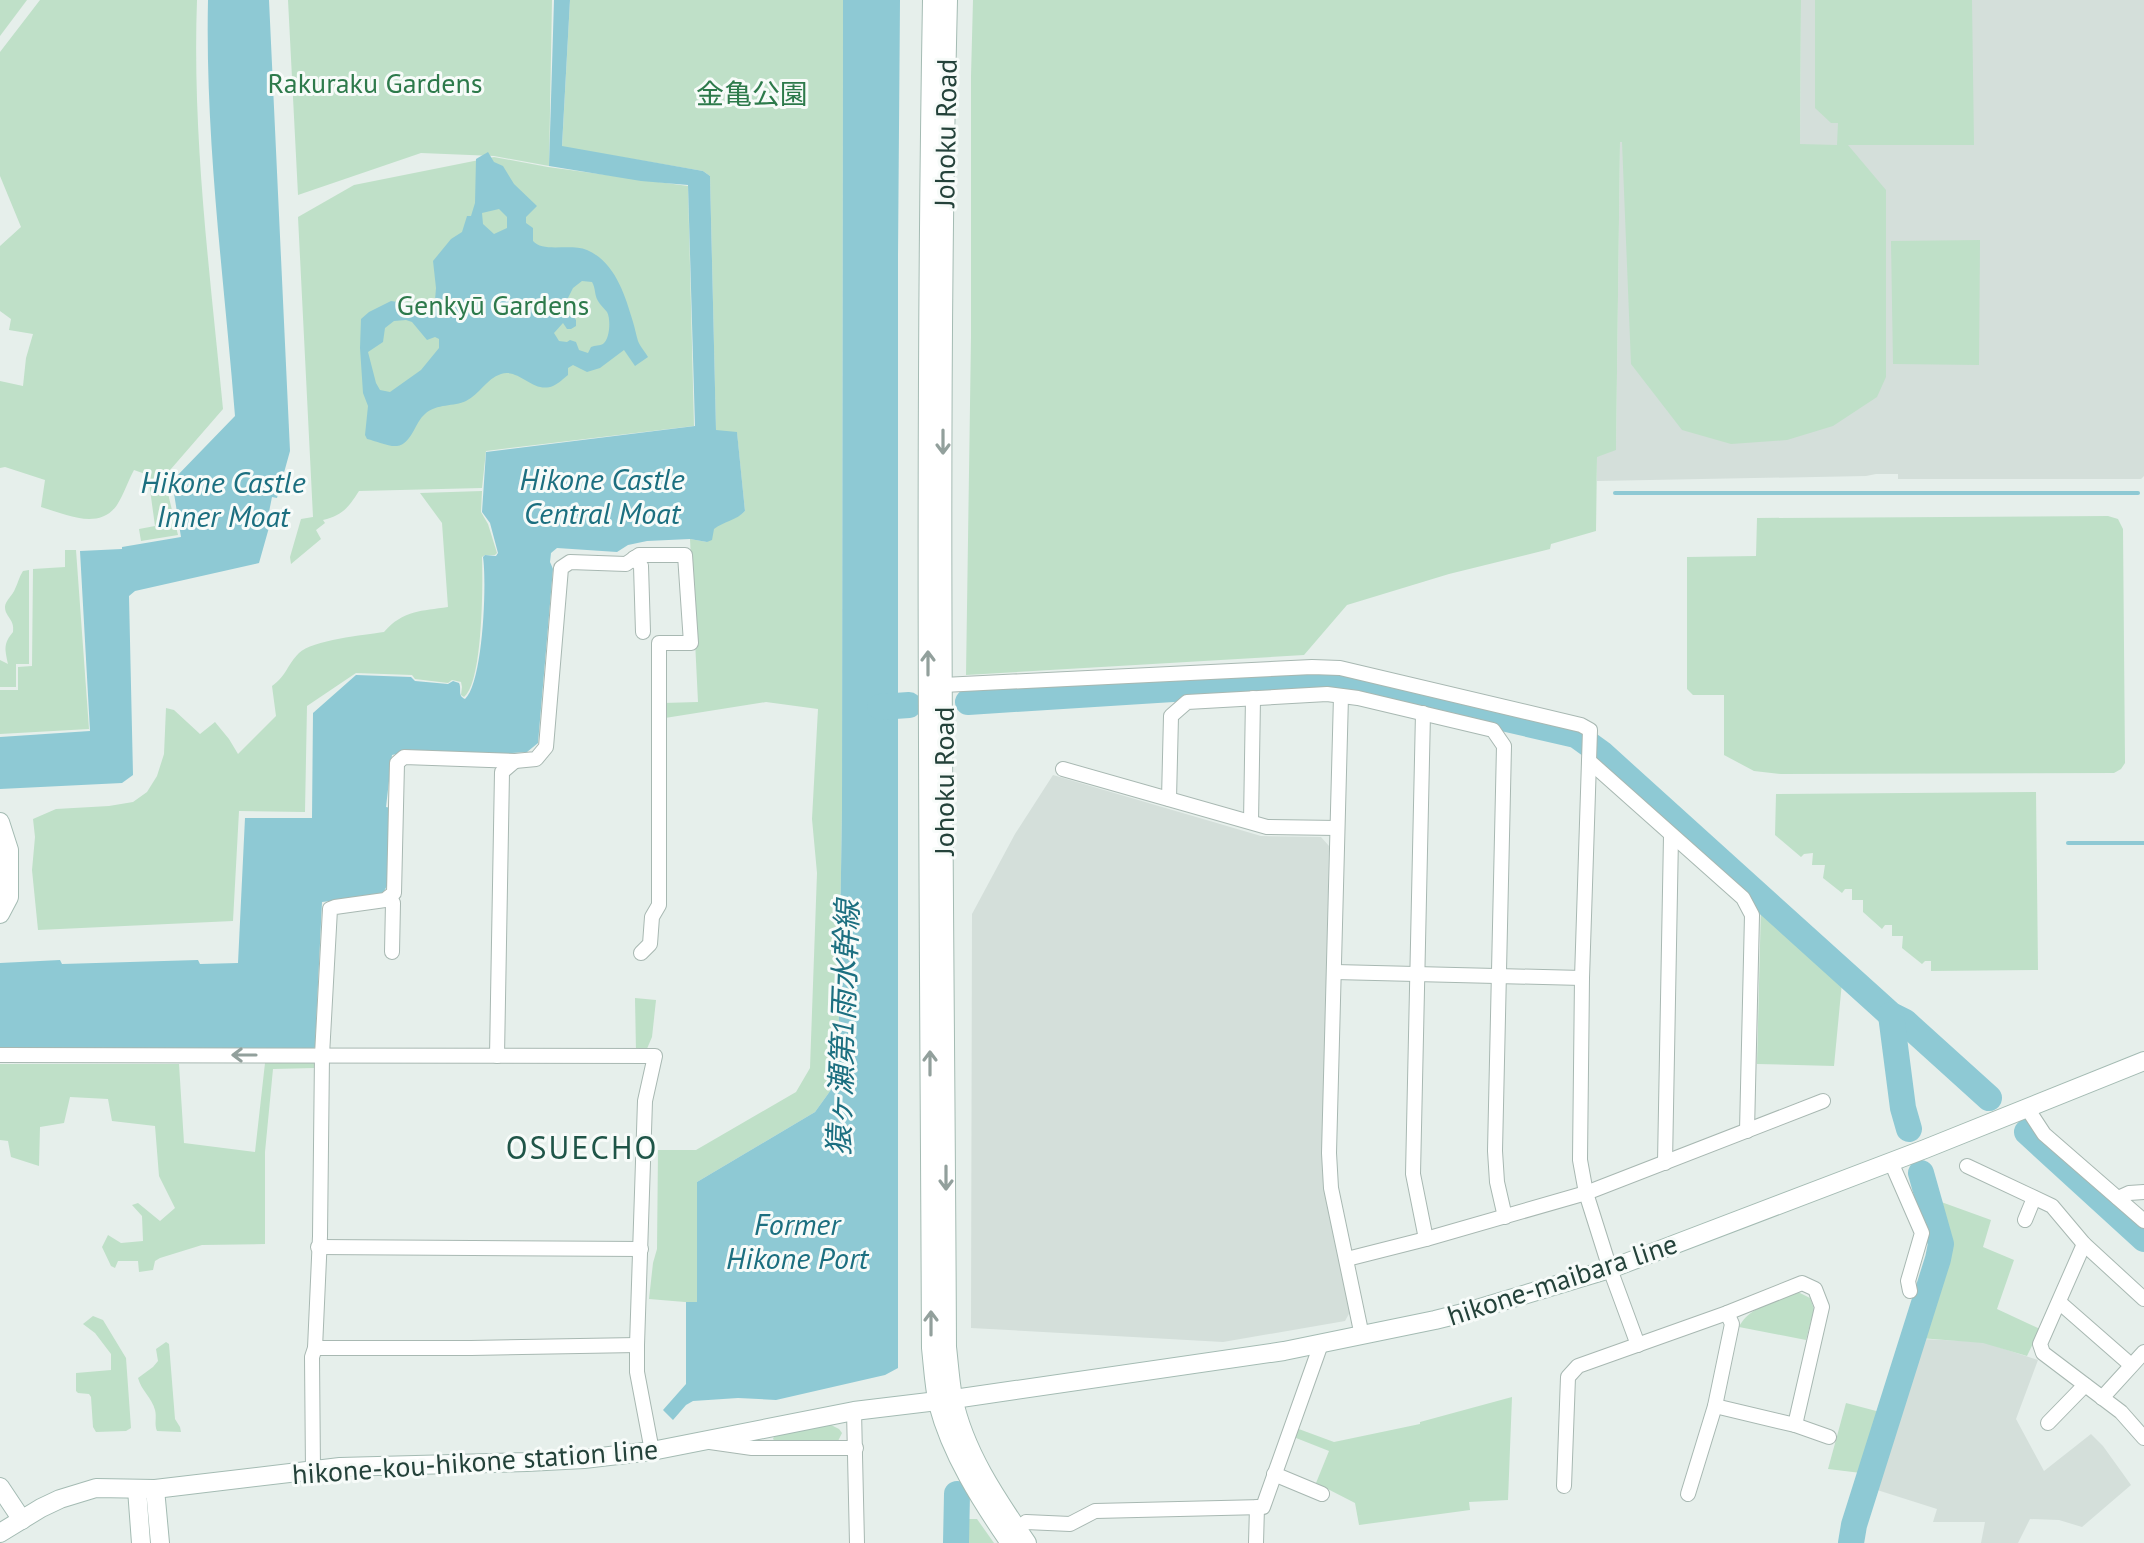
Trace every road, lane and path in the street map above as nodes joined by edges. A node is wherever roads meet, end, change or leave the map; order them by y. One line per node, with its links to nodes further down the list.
1 (932, 0): 61 (main road, Johoku Road, one-way to 1)
2 (948, 0): 5 (main road, Johoku Road, one-way to 5)
3 (634, 558): 4 (street); 10 (street); 20 (street)
4 (643, 632)
5 (943, 685): 9 (street); 61 (main road, Johoku Road, one-way to 61)
6 (1341, 696): 7 (street); 8 (street); 15 (street)
7 (1253, 698): 12 (street); 14 (street)
8 (1423, 713): 22 (street); 23 (street)
9 (1589, 757): 16 (street); 24 (street)
10 (515, 761): 17 (street); 27 (street)
11 (1063, 769): 12 (street)
12 (1169, 799): 14 (street)
13 (0, 822): 18 (main road)
14 (1251, 822): 15 (street)
15 (1337, 828): 21 (street)
16 (1671, 836): 31 (street); 33 (street)
17 (389, 897): 19 (street); 26 (street)
18 (0, 914)
19 (392, 952)
20 (641, 953)
21 (1335, 972): 22 (street); 46 (street)
22 (1416, 973): 23 (street); 42 (street)
23 (1500, 975): 24 (street); 39 (street)
24 (1582, 978): 36 (street)
25 (0, 1055): 26 (street, one-way to 25)
26 (322, 1055): 27 (street); 44 (street)
27 (497, 1056): 45 (street)
28 (2144, 1061): 30 (main road, hikone-maibara line)
29 (1823, 1101): 31 (street)
30 (2027, 1108): 32 (main road, hikone-maibara line); 38 (street)
31 (1747, 1131): 33 (street)
32 (1891, 1162): 47 (main road, hikone-maibara line); 48 (street)
33 (1665, 1163): 36 (street)
34 (1967, 1166): 37 (street)
35 (2144, 1192): 38 (street)
36 (1586, 1193): 39 (street); 47 (street)
37 (2034, 1198): 40 (street); 43 (street)
38 (2118, 1198): 41 (street)
39 (1505, 1217): 42 (street)
40 (2025, 1220)
41 (2144, 1221)
42 (1426, 1239): 46 (street)
43 (2084, 1244): 49 (street); 50 (street)
44 (318, 1247): 45 (street); 56 (street)
45 (641, 1249): 54 (street)
46 (1347, 1259): 52 (street)
47 (1610, 1269): 52 (main road, hikone-maibara line); 55 (street)
48 (1910, 1291)
49 (2144, 1299)
50 (2059, 1302): 58 (street); 59 (street)
51 (1727, 1313): 55 (street); 62 (street); 65 (street)
52 (1362, 1336): 53 (main road, hikone-maibara line)
53 (1321, 1344): 61 (main road, hikone-maibara line); 72 (street)
54 (637, 1345): 56 (street); 70 (street)
55 (1638, 1345): 73 (street)
56 (315, 1348): 71 (street)
57 (2144, 1352): 58 (street)
58 (2131, 1365): 60 (street)
59 (2085, 1385): 60 (street); 64 (street)
60 (2102, 1398): 67 (street)
61 (945, 1400): 63 (main road, hikone-kou-hikone station line); 81 (main road, Johoku Road)
62 (1715, 1406): 65 (street); 77 (street)
63 (854, 1411): 68 (main road, hikone-kou-hikone station line); 69 (street)
64 (2048, 1423)
65 (1795, 1425): 66 (street)
66 (1829, 1437)
67 (2144, 1438)
68 (702, 1441): 69 (street); 70 (main road, hikone-kou-hikone station line)
69 (856, 1448): 84 (street)
70 (652, 1451): 71 (main road, hikone-kou-hikone station line)
71 (313, 1471): 75 (main road, hikone-kou-hikone station line)
72 (1274, 1474): 76 (street); 78 (street)
73 (1564, 1486)
74 (0, 1487): 79 (main road)
75 (146, 1489): 79 (main road, hikone-kou-hikone station line); 82 (main road); 83 (main road)
76 (1322, 1494)
77 (1688, 1494)
78 (1257, 1507): 81 (street); 85 (street)
79 (22, 1520): 80 (main road, hikone-kou-hikone station line)
80 (0, 1533)
81 (1018, 1538)
82 (141, 1543)
83 (160, 1543)
84 (857, 1543)
85 (1256, 1543)

